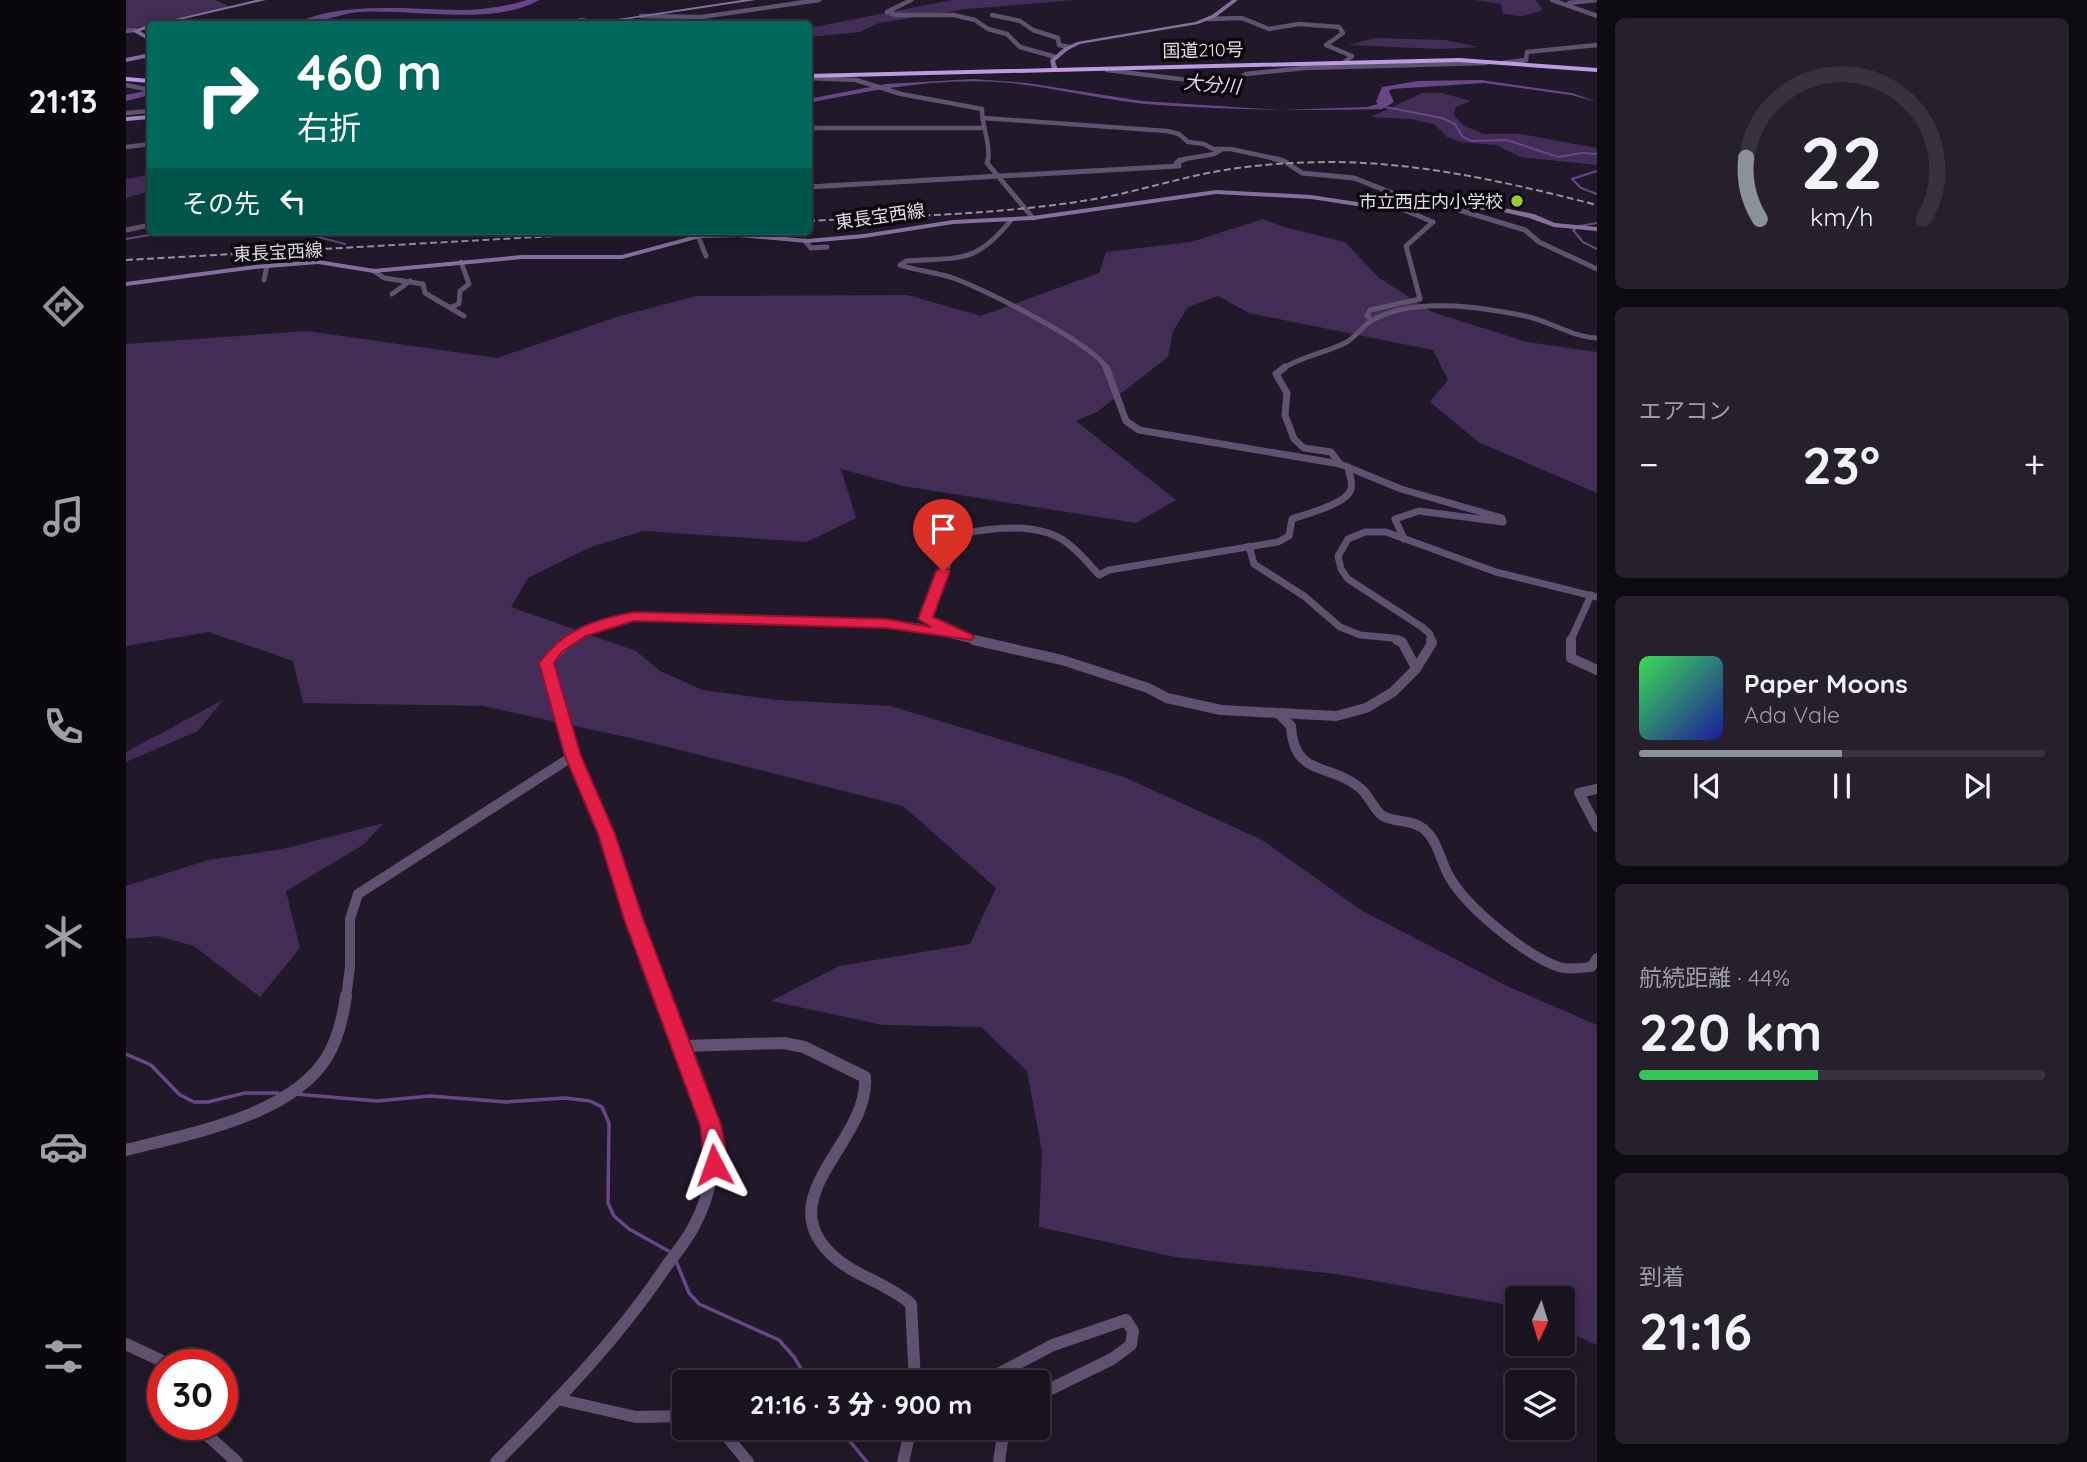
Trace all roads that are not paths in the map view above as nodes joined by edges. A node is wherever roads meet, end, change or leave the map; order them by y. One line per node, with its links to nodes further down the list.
1 (223, 0): 11 (main road)
2 (263, 0): 11 (main road)
3 (753, 0): 9 (main road)
4 (819, 0): 12 (street)
5 (911, 0): 21 (street)
6 (1235, 0): 16 (main road)
7 (1552, 0): 10 (street)
8 (1597, 0): 10 (street)
9 (733, 3): 12 (street); 13 (main road)
10 (1560, 3): 14 (street)
11 (237, 7): 17 (main road)
12 (742, 9): 15 (street)
13 (641, 16): 15 (street); 18 (main road)
14 (1597, 16)
15 (701, 18): 19 (street)
16 (1208, 19): 26 (main road); 31 (street)
17 (171, 21)
18 (610, 21)
19 (696, 21)
20 (147, 27): 23 (main road)
21 (988, 29): 26 (street); 28 (street)
22 (126, 30): 23 (street)
23 (135, 30): 24 (main road)
24 (147, 37)
25 (1597, 45): 30 (street)
26 (1069, 47): 28 (main road)
27 (147, 56): 29 (main road)
28 (1056, 57): 33 (main road)
29 (126, 60)
30 (1511, 62): 31 (highway, 国道210号); 34 (highway, 国道210号)
31 (1341, 64): 32 (highway, 国道210号); 32 (street)
32 (1093, 69): 33 (highway, 国道210号)
33 (1055, 70): 35 (highway, 国道210号)
34 (1597, 70)
35 (812, 77)
36 (812, 77): 40 (street)
37 (147, 81): 38 (highway)
38 (126, 82): 39 (street)
39 (147, 88)
40 (888, 90): 44 (street)
41 (147, 111): 42 (street)
42 (126, 113)
43 (147, 117): 45 (main road)
44 (983, 118): 47 (street); 50 (street)
45 (126, 119)
46 (812, 128): 47 (street)
47 (982, 128): 51 (street)
48 (147, 144): 49 (street)
49 (126, 147)
50 (1219, 149): 51 (street); 53 (street)
51 (999, 176): 52 (street); 56 (street)
52 (812, 187)
53 (1418, 202): 54 (main road, 東長宝西線); 55 (main road, 東長宝西線)
54 (1439, 204): 59 (main road, 東長宝西線); 67 (street)
55 (1392, 205): 56 (main road, 東長宝西線); 75 (street)
56 (1033, 218): 57 (main road, 東長宝西線)
57 (1011, 220): 62 (main road, 東長宝西線); 77 (street)
58 (147, 226): 60 (street)
59 (1597, 229)
60 (126, 230)
61 (698, 236): 62 (main road, 東長宝西線); 64 (street); 65 (main road, 東長宝西線)
62 (805, 241): 63 (street)
63 (827, 247)
64 (706, 256)
65 (461, 262): 68 (main road, 東長宝西線); 73 (street)
66 (267, 266): 68 (main road, 東長宝西線); 69 (street); 71 (main road, 東長宝西線)
67 (1597, 269)
68 (374, 271): 70 (street)
69 (264, 280)
70 (410, 281): 72 (street); 73 (street)
71 (126, 284)
72 (392, 295)
73 (452, 307): 74 (street)
74 (464, 316)
75 (1372, 320): 76 (street); 77 (street)
76 (1597, 338)
77 (1344, 465): 78 (street); 79 (street)
78 (1404, 539): 80 (street); 82 (street)
79 (1249, 546): 81 (street); 82 (street)
80 (1594, 596): 83 (street)
81 (966, 637): 84 (street); 85 (street)
82 (1416, 668): 84 (street)
83 (1597, 670)
84 (1278, 713): 88 (street)
85 (573, 756): 89 (street); 90 (street)
86 (1597, 789): 87 (street)
87 (1597, 827)
88 (1597, 958)
89 (683, 1046): 93 (street); 96 (street)
90 (126, 1150)
91 (126, 1344): 92 (street)
92 (147, 1354)
93 (914, 1370)
94 (1006, 1370): 95 (street)
95 (1050, 1389)
96 (557, 1398): 97 (street); 103 (street)
97 (672, 1419)
98 (213, 1440): 102 (street)
99 (730, 1440): 104 (street)
100 (908, 1440): 105 (street)
101 (1002, 1440): 106 (street)
102 (237, 1462)
103 (496, 1462)
104 (748, 1462)
105 (903, 1462)
106 (999, 1462)

